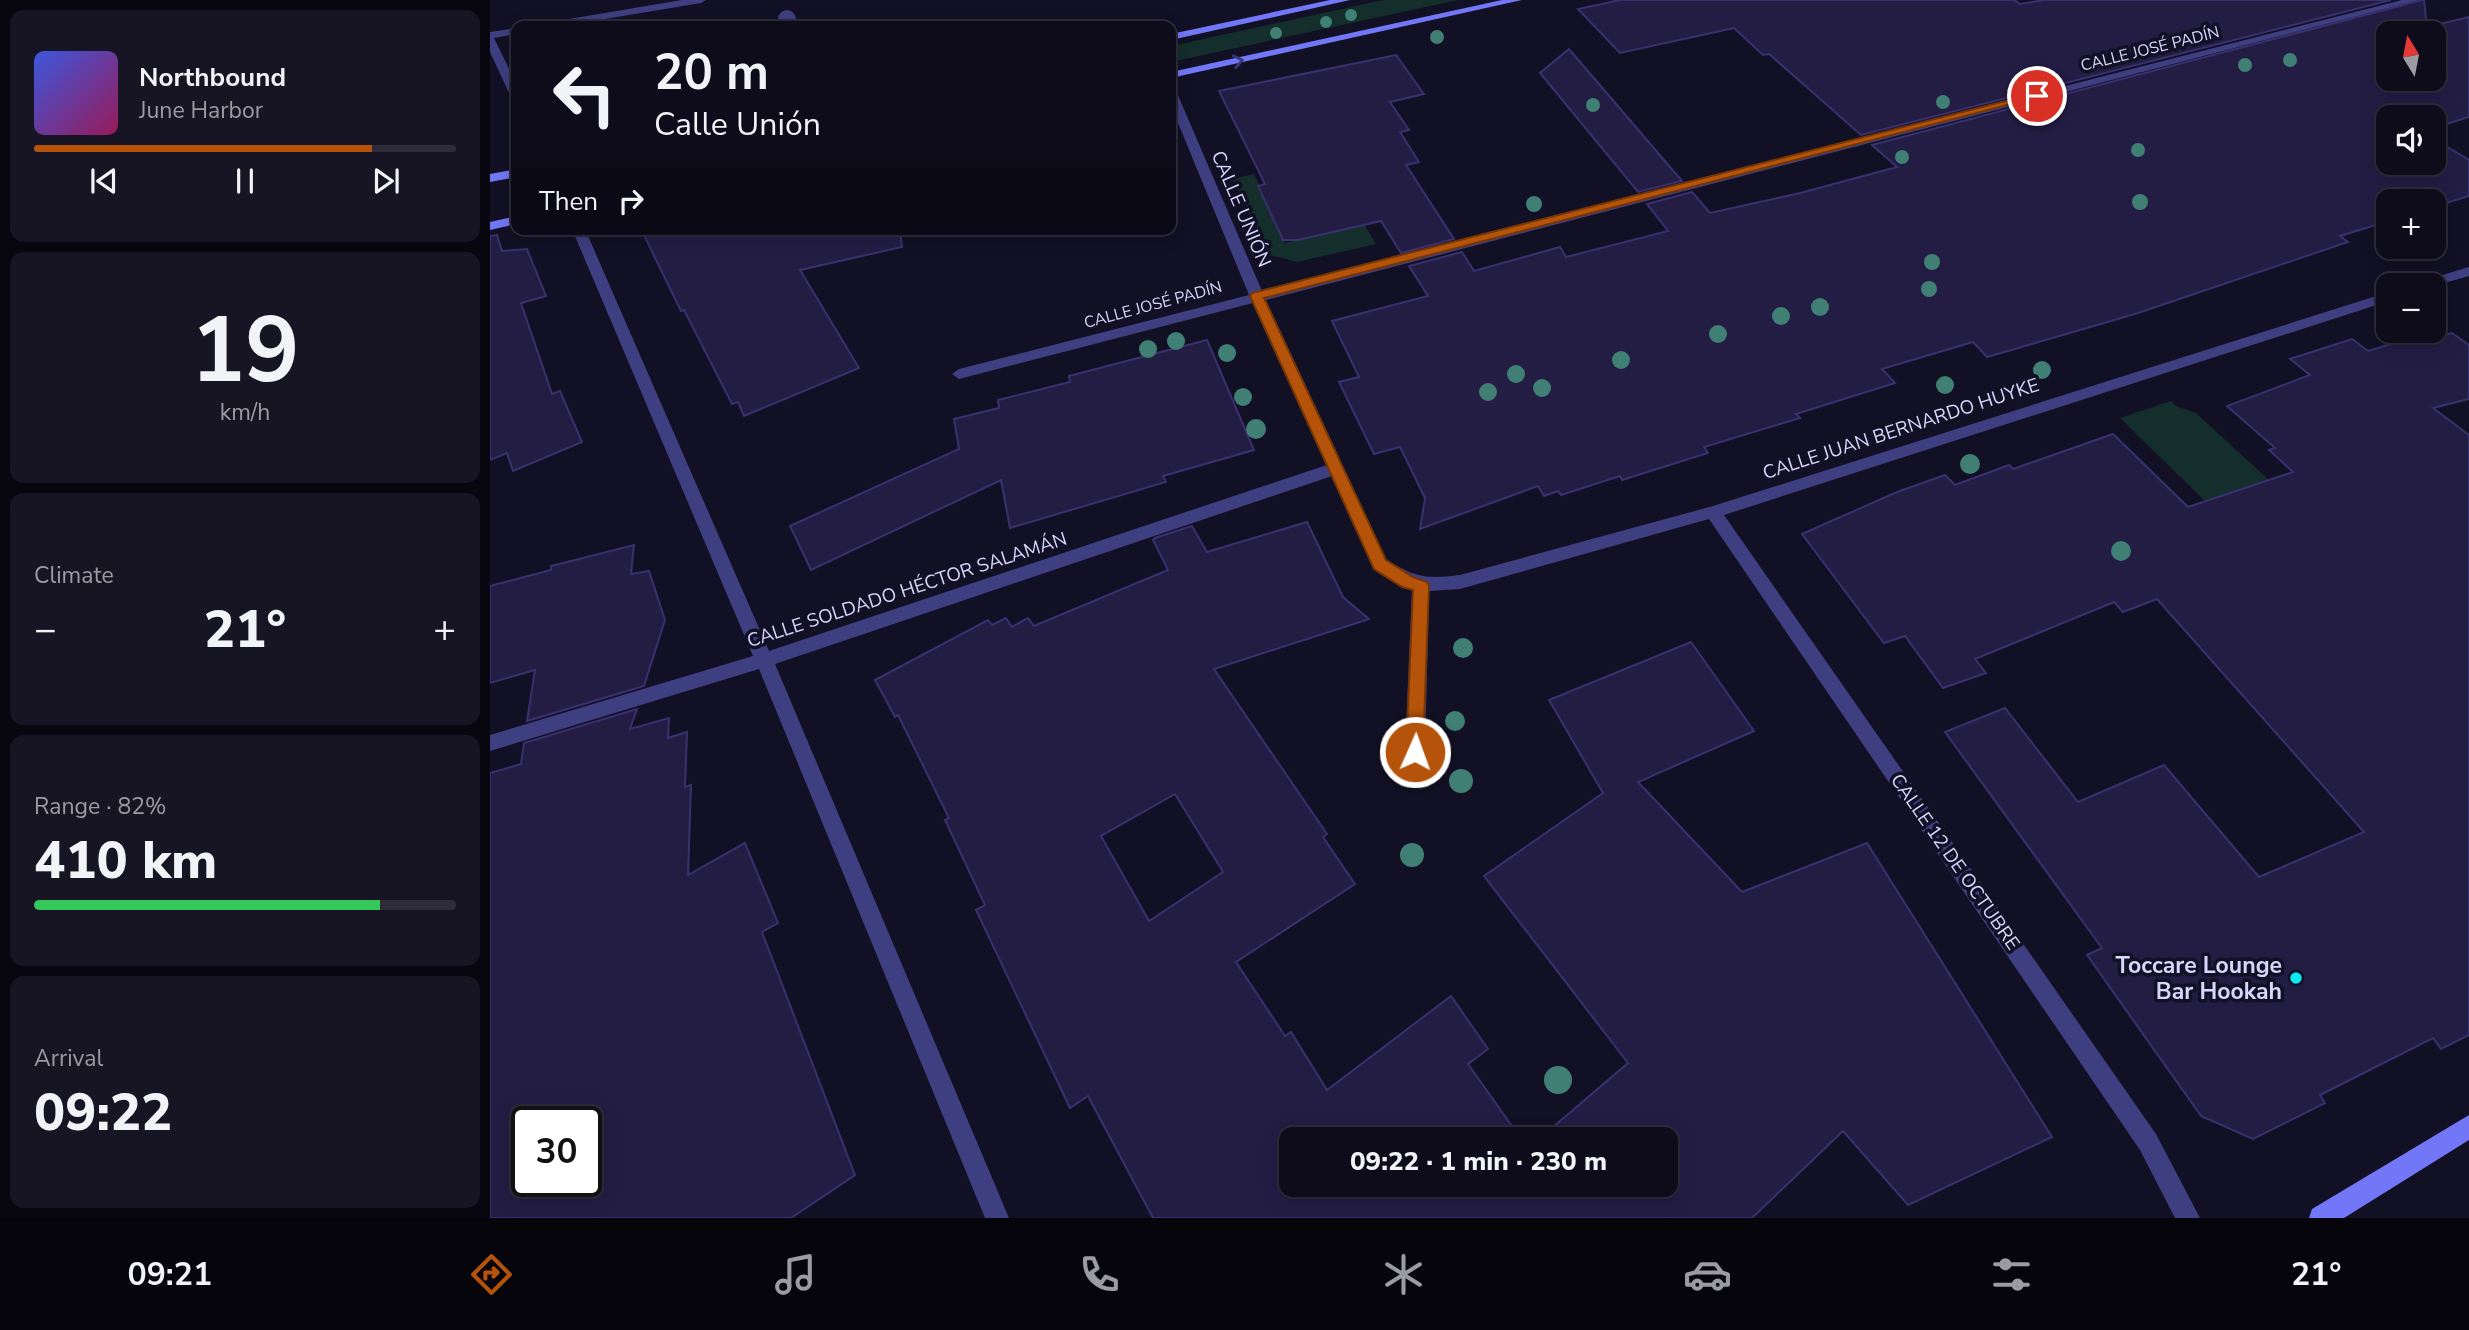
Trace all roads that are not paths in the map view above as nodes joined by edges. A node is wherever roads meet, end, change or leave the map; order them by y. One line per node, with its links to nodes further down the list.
1 (701, 0): 5 (street)
2 (1345, 0): 7 (main road)
3 (1517, 0): 9 (main road, one-way to 3)
4 (2414, 0): 19 (street, CALLE JOSÉ PADÍN)
5 (575, 21)
6 (511, 32): 8 (street)
7 (1176, 36)
8 (490, 38): 10 (street)
9 (1176, 74)
10 (511, 83)
11 (1176, 105): 19 (street, CALLE UNIÓN)
12 (511, 174): 13 (main road)
13 (490, 178)
14 (511, 221): 15 (main road)
15 (490, 226)
16 (581, 235): 25 (street)
17 (2469, 271): 18 (street)
18 (2446, 278)
19 (1257, 296): 21 (street, CALLE JOSÉ PADÍN); 22 (street, CALLE UNIÓN)
20 (2376, 300): 23 (street, CALLE JUAN BERNARDO HUYKE)
21 (959, 374)
22 (1334, 469): 24 (street, CALLE UNIÓN); 25 (street, CALLE SOLDADO HÉCTOR SALAMÁN)
23 (1713, 512): 24 (street, CALLE JUAN BERNARDO HUYKE); 30 (street, CALLE 12 DE OCTUBRE)
24 (1421, 586): 27 (street)
25 (764, 660): 26 (street, CALLE SOLDADO HÉCTOR SALAMÁN); 29 (street)
26 (490, 743)
27 (1415, 752)
28 (2469, 1126): 31 (main road)
29 (998, 1218)
30 (2188, 1218)
31 (2321, 1218)

